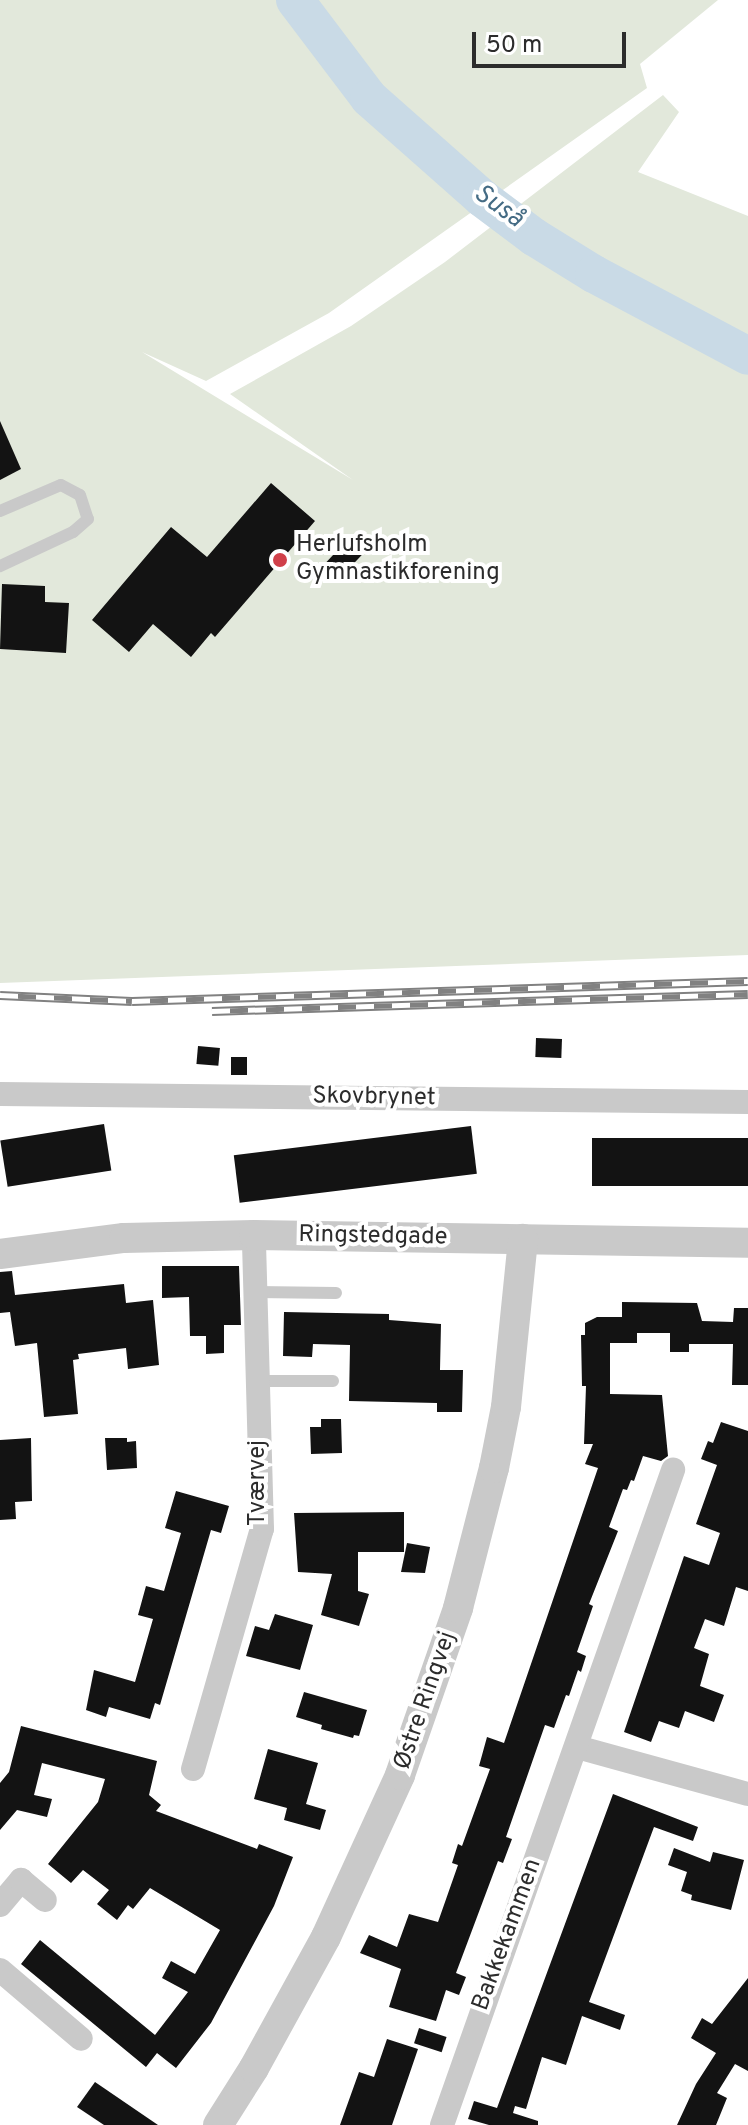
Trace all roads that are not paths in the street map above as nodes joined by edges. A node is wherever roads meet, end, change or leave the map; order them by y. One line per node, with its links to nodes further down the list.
1 (0, 511): 2 (lane)
2 (0, 566)
3 (0, 1094): 4 (street, Skovbrynet)
4 (748, 1102)
5 (254, 1235): 6 (street, Ringstedgade); 8 (street, Ringstedgade); 9 (street, Tværvej)
6 (523, 1239): 7 (street, Ringstedgade); 21 (street, Østre Ringvej)
7 (748, 1243)
8 (0, 1254)
9 (256, 1292): 10 (lane); 11 (street, Tværvej)
10 (336, 1293)
11 (258, 1381): 12 (lane); 15 (street, Tværvej)
12 (333, 1381)
13 (673, 1470): 14 (street, Bakkekammen)
14 (577, 1747): 16 (street); 22 (street, Bakkekammen)
15 (193, 1769)
16 (748, 1794)
17 (45, 1900): 18 (street)
18 (0, 1905)
19 (0, 1970): 20 (street)
20 (81, 2039)
21 (218, 2125)
22 (442, 2125)

